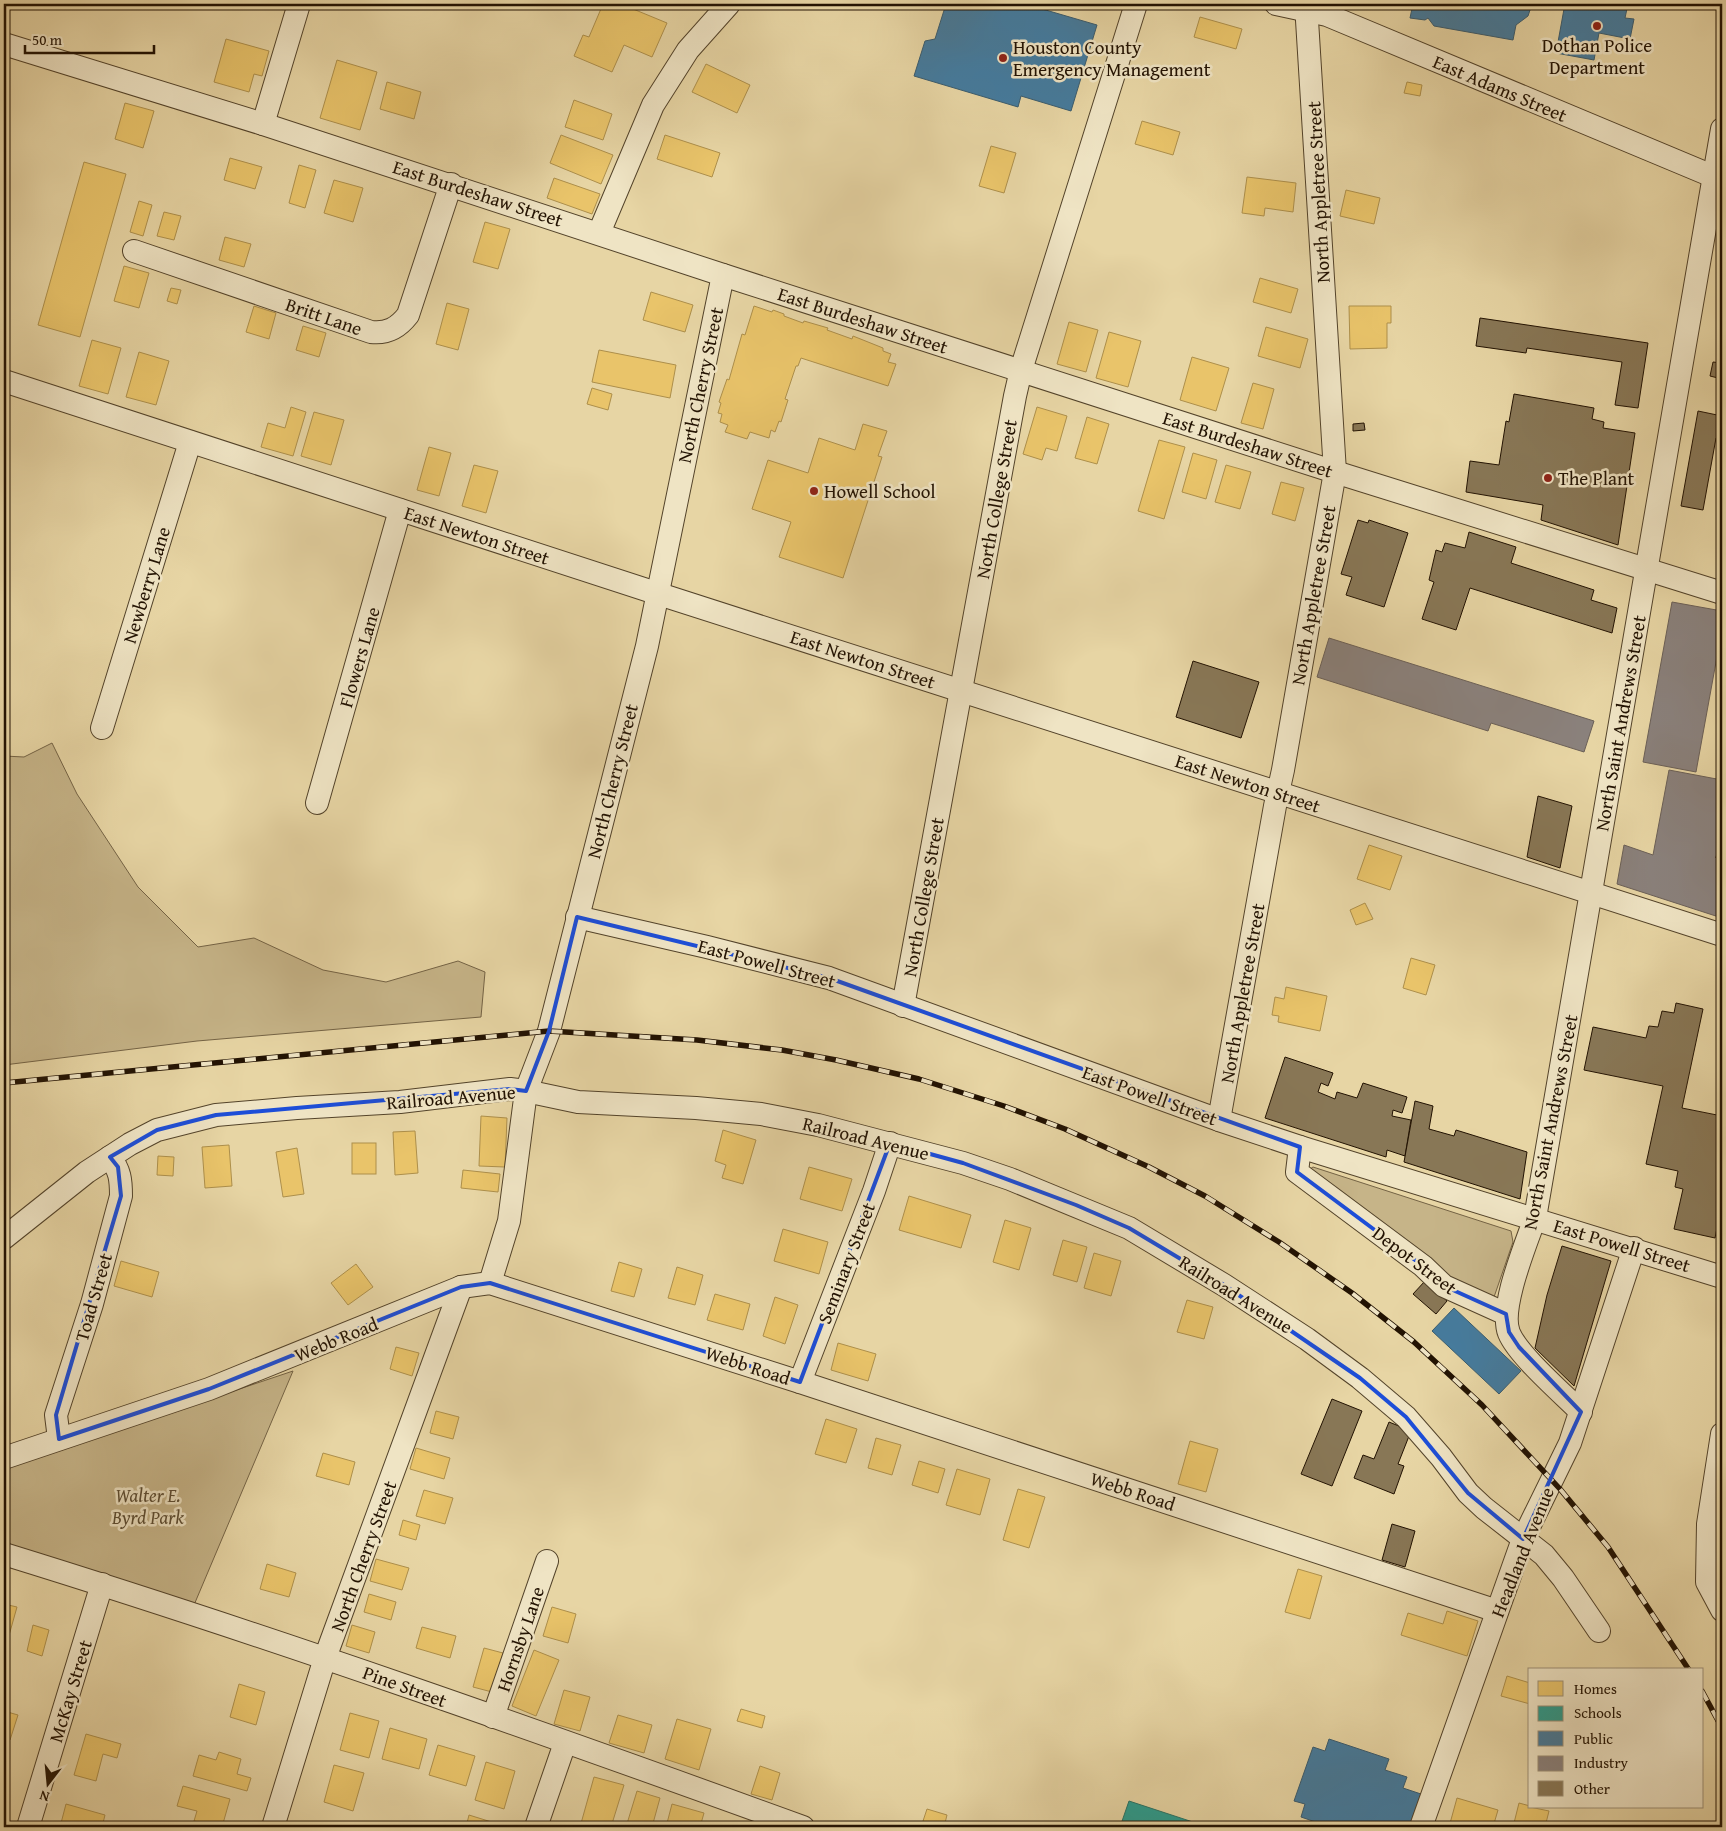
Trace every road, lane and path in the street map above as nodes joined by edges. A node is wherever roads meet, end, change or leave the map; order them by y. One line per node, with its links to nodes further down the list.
1 (298, 4): 7 (street)
2 (729, 4): 11 (street)
3 (1136, 4): 14 (street, North College Street)
4 (1276, 4): 5 (street, East Adams Street)
5 (1306, 7): 9 (street, East Adams Street); 17 (street, North Appletree Street)
6 (4, 44): 7 (street, East Burdeshaw Street)
7 (263, 124): 10 (street, East Burdeshaw Street)
8 (1722, 129): 9 (street, North Saint Andrews Street)
9 (1718, 178): 19 (street, North Saint Andrews Street)
10 (450, 184): 11 (street, East Burdeshaw Street); 12 (street, Britt Lane)
11 (598, 233): 13 (street, East Burdeshaw Street)
12 (134, 251)
13 (723, 275): 14 (street, East Burdeshaw Street); 21 (street, North Cherry Street)
14 (1021, 370): 17 (street, East Burdeshaw Street); 22 (street, North College Street)
15 (4, 381): 16 (street, East Newton Street)
16 (190, 442): 18 (street, East Newton Street); 23 (street, Newberry Lane)
17 (1335, 472): 19 (street, East Burdeshaw Street); 24 (street, North Appletree Street)
18 (400, 510): 21 (street, East Newton Street); 25 (street, Flowers Lane)
19 (1646, 569): 20 (street, East Burdeshaw Street); 26 (street, North Saint Andrews Street)
20 (1722, 593)
21 (659, 594): 22 (street, East Newton Street); 27 (street, North Cherry Street)
22 (960, 690): 24 (street, East Newton Street); 29 (street, North College Street)
23 (102, 728)
24 (1278, 792): 26 (street, East Newton Street); 31 (street, North Appletree Street)
25 (317, 804)
26 (1592, 893): 28 (street, East Newton Street); 35 (street, North Saint Andrews Street)
27 (577, 916): 29 (street, East Powell Street); 30 (street, North Cherry Street)
28 (1722, 935)
29 (903, 1006): 31 (street, East Powell Street)
30 (526, 1091): 32 (street, Railroad Avenue); 34 (street, Railroad Avenue); 39 (street, North Cherry Street)
31 (1219, 1120): 33 (street, East Powell Street)
32 (890, 1143): 42 (street, Seminary Street); 47 (street, Railroad Avenue)
33 (1300, 1147): 35 (street, East Powell Street); 41 (street, Depot Street)
34 (110, 1157): 36 (street, Railroad Avenue); 45 (street, Toad Street)
35 (1535, 1218): 37 (street, East Powell Street); 41 (street, North Saint Andrews Street)
36 (4, 1238)
37 (1634, 1248): 38 (street, East Powell Street); 43 (street, Headland Avenue)
38 (1722, 1276)
39 (490, 1283): 40 (street, Webb Road); 42 (street, Webb Road)
40 (461, 1287): 45 (street, Webb Road); 54 (street, North Cherry Street)
41 (1506, 1314): 43 (street)
42 (800, 1382): 52 (street, Webb Road)
43 (1581, 1412): 47 (street, Headland Avenue)
44 (1722, 1434): 51 (street)
45 (59, 1439): 46 (street, Webb Road)
46 (4, 1458)
47 (1523, 1539): 52 (street, Headland Avenue); 53 (street, Railroad Avenue)
48 (4, 1554): 50 (street, Pine Street)
49 (547, 1561): 55 (street, Hornsby Lane)
50 (102, 1584): 54 (street, Pine Street); 58 (street, McKay Street)
51 (1722, 1610)
52 (1497, 1611): 62 (street, Headland Avenue)
53 (1599, 1631)
54 (325, 1658): 55 (street, Pine Street); 59 (street, North Cherry Street)
55 (493, 1717): 56 (street, Pine Street)
56 (566, 1743): 57 (street, Pine Street); 60 (street)
57 (762, 1820): 61 (street, Pine Street)
58 (28, 1827)
59 (273, 1827)
60 (536, 1827)
61 (803, 1827)
62 (1421, 1827)

